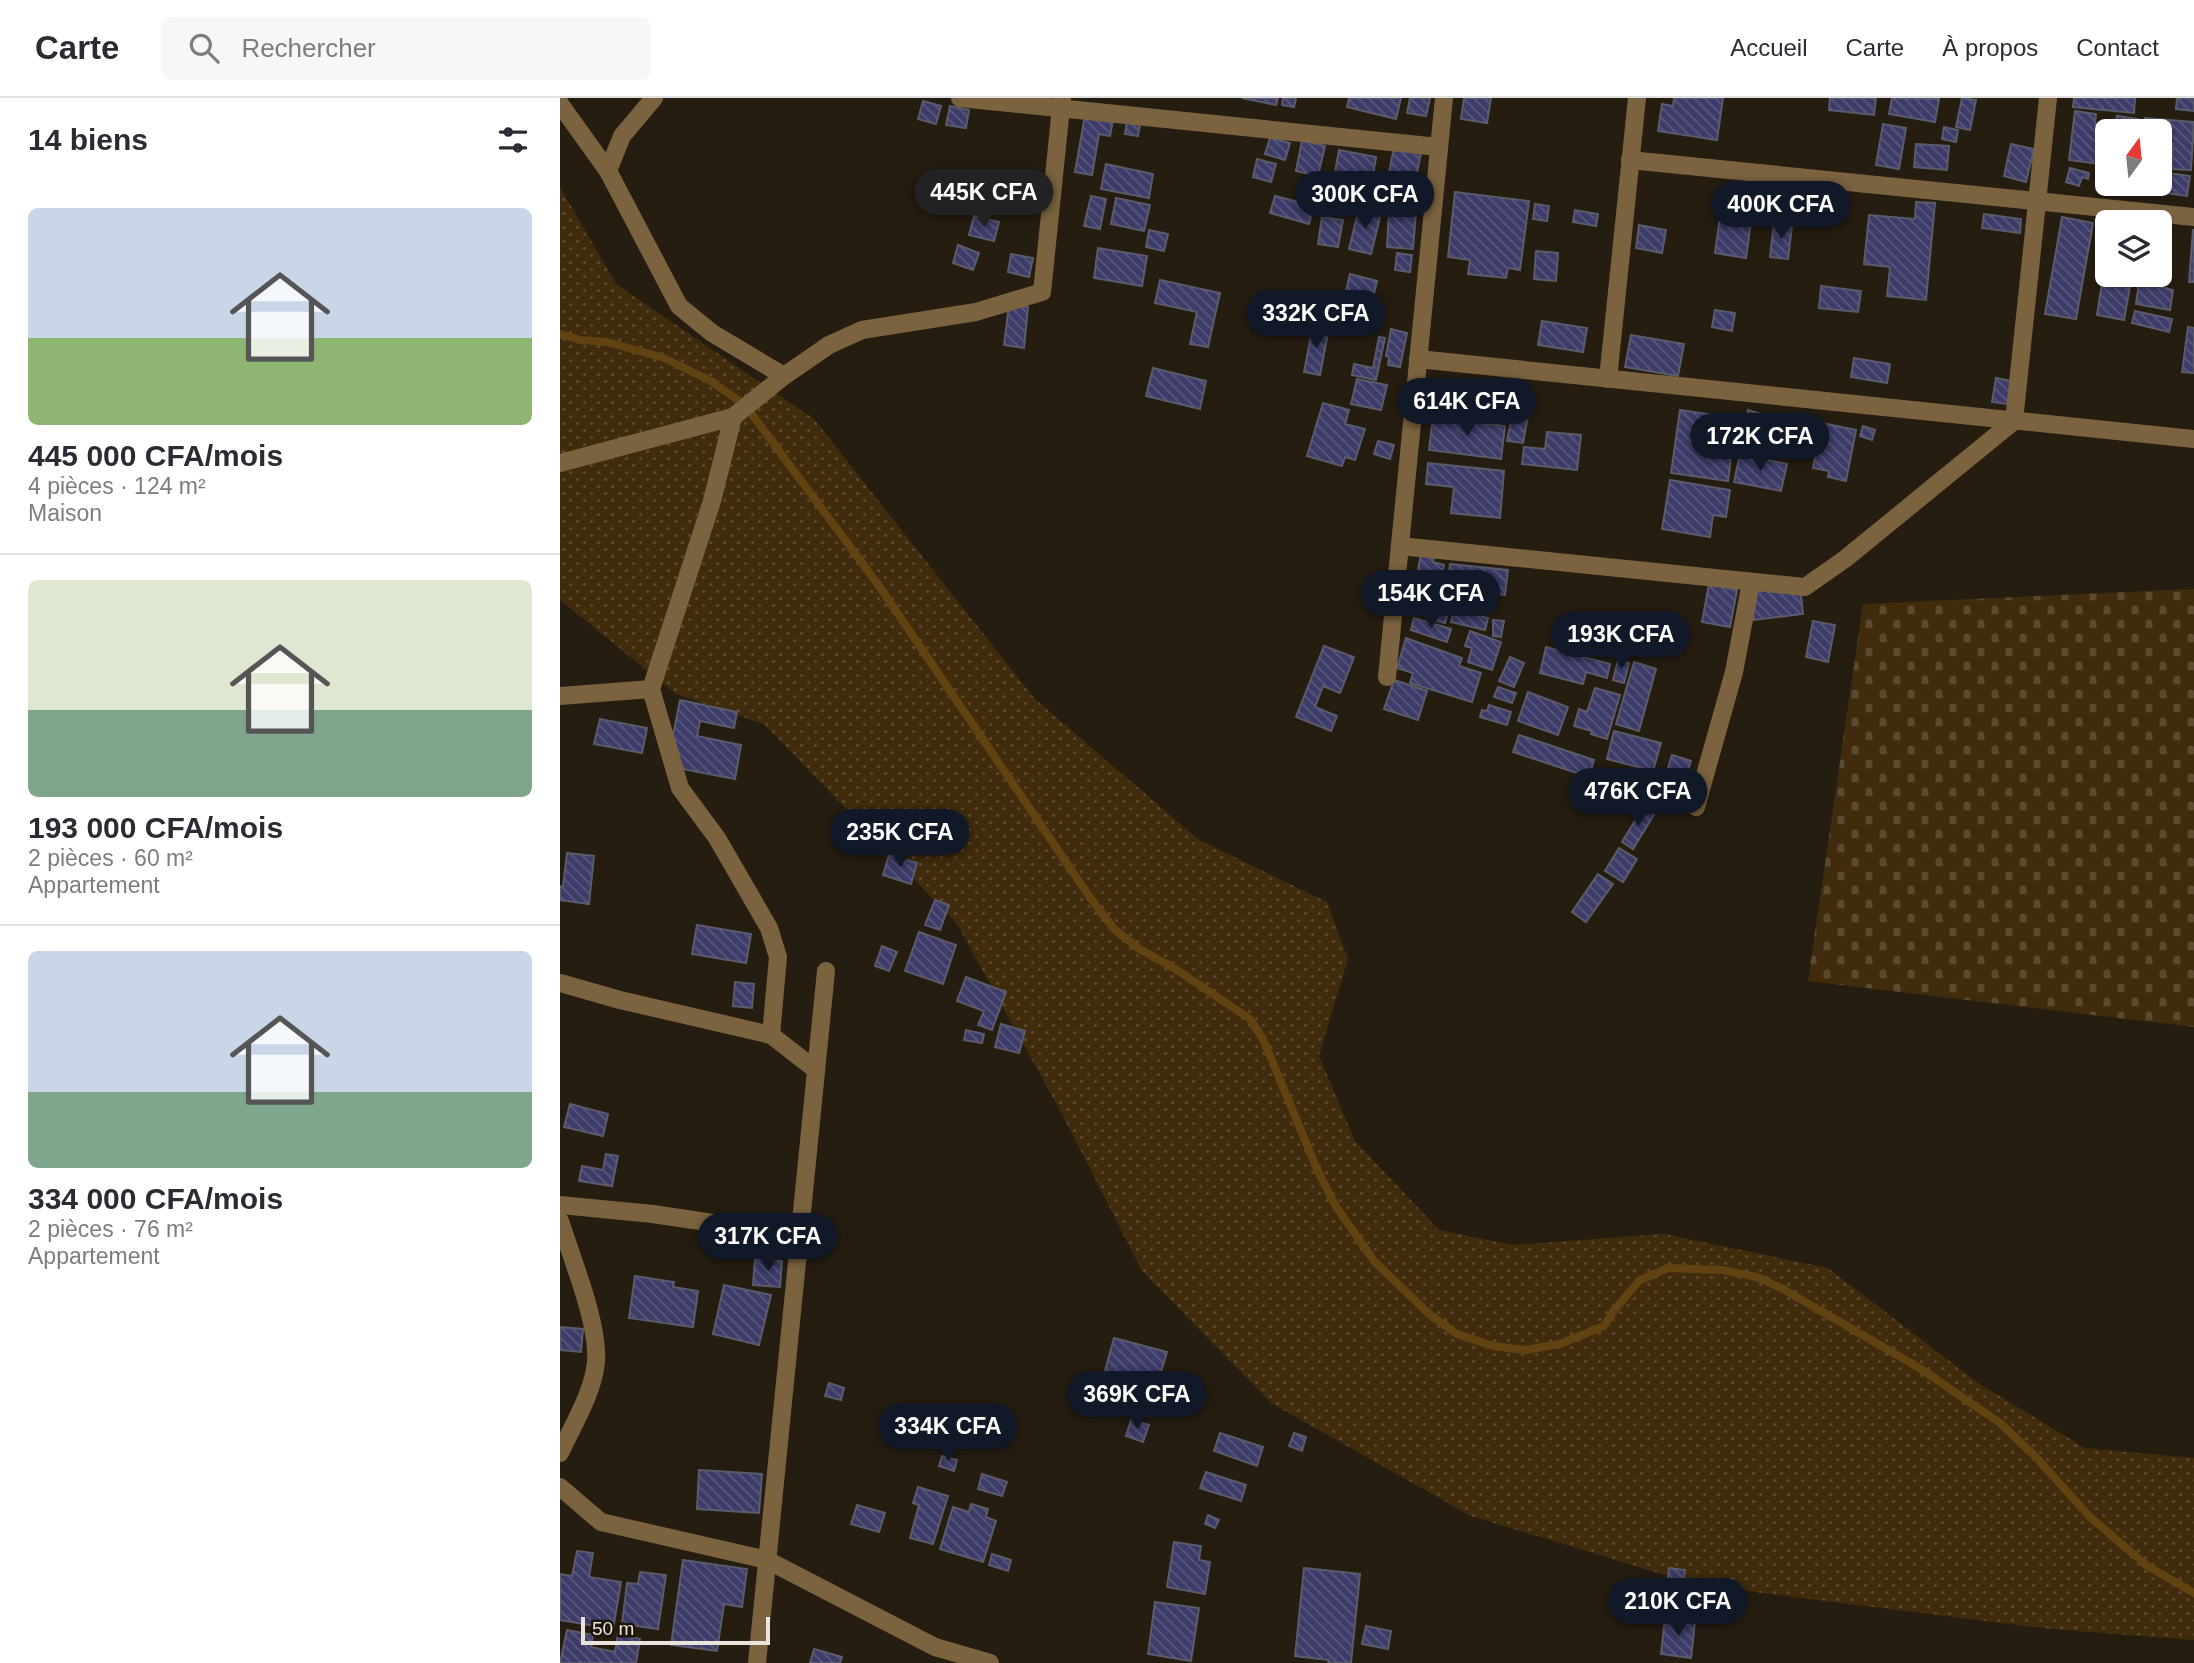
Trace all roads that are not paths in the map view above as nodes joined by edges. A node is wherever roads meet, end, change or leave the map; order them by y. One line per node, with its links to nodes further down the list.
1 (654, 98): 10 (street)
2 (960, 98): 7 (street)
3 (1444, 98): 8 (street)
4 (1637, 98): 9 (street)
5 (2048, 98): 11 (street)
6 (560, 103): 10 (street)
7 (1061, 103): 8 (street); 14 (street)
8 (1439, 147): 13 (street)
9 (1630, 160): 11 (street); 15 (street)
10 (608, 170): 14 (street)
11 (2036, 201): 12 (street); 17 (street)
12 (2194, 217)
13 (1418, 359): 15 (street); 20 (street)
14 (784, 376): 16 (street)
15 (1608, 379): 17 (street)
16 (733, 417): 19 (street); 23 (street)
17 (2014, 421): 18 (street); 21 (street)
18 (2194, 439)
19 (560, 463)
20 (1400, 545): 21 (street); 22 (street)
21 (1751, 582): 25 (street)
22 (1387, 677)
23 (651, 689): 24 (street); 28 (street)
24 (560, 696)
25 (1696, 807)
26 (826, 971): 29 (street)
27 (560, 982): 28 (street)
28 (771, 1035): 29 (street)
29 (816, 1070): 32 (street)
30 (560, 1205): 32 (street)
31 (560, 1221): 33 (street)
32 (800, 1236): 35 (street)
33 (560, 1453)
34 (560, 1487): 35 (street)
35 (767, 1560): 36 (street); 37 (street)
36 (757, 1663)
37 (990, 1663)

